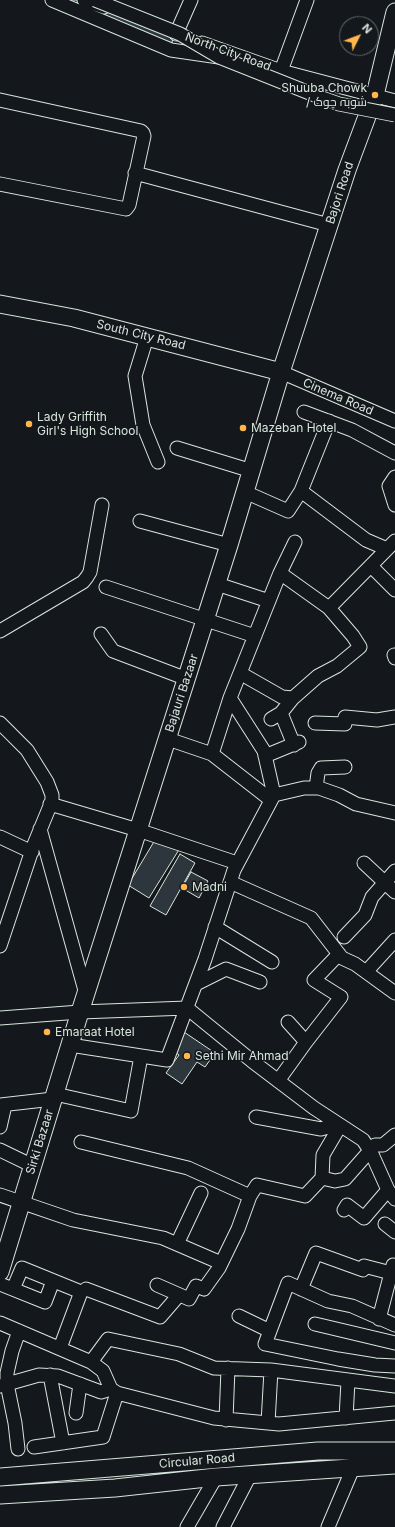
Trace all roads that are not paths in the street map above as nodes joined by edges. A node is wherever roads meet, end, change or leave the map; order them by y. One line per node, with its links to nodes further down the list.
1 (52, 0): 8 (street)
2 (84, 0): 7 (street, North City Road)
3 (95, 0): 8 (street, bridge)
4 (191, 0): 7 (street)
5 (308, 0): 9 (street)
6 (395, 12): 10 (main road, Bajori Road)
7 (176, 34): 9 (street, North City Road)
8 (219, 57): 13 (street, bridge)
9 (281, 71): 10 (street, North City Road)
10 (375, 95): 12 (street, North City Road); 16 (main road, Bajori Road)
11 (0, 100): 14 (street)
12 (395, 101)
13 (395, 115)
14 (135, 173): 15 (street); 16 (street)
15 (0, 184)
16 (329, 225): 19 (main road, Bajori Road)
17 (0, 304): 18 (main road, South City Road)
18 (147, 337): 19 (main road, South City Road); 25 (street)
19 (281, 372): 22 (street, Cinema Road); 26 (main road, Bajauri Bazaar)
20 (304, 412): 21 (street)
21 (329, 421): 24 (street); 28 (street)
22 (395, 421)
23 (177, 448): 26 (street)
24 (395, 453)
25 (158, 462)
26 (252, 471): 29 (main road, Bajauri Bazaar)
27 (395, 477): 31 (street)
28 (301, 491): 29 (street); 35 (street)
29 (246, 492): 34 (main road, Bajauri Bazaar)
30 (102, 505): 44 (street)
31 (395, 505)
32 (140, 521): 34 (street)
33 (295, 542): 37 (street)
34 (229, 545): 38 (main road, Bajauri Bazaar)
35 (391, 545): 36 (street)
36 (370, 566): 40 (street); 42 (street)
37 (280, 573): 41 (street); 42 (street)
38 (217, 584): 41 (street); 43 (main road, Bajauri Bazaar)
39 (106, 587): 43 (street)
40 (395, 590)
41 (269, 601): 46 (street)
42 (329, 608): 50 (street)
43 (206, 619): 46 (street); 48 (main road, Bajauri Bazaar)
44 (0, 631)
45 (100, 634): 48 (street)
46 (255, 636): 47 (street)
47 (240, 673): 49 (street); 50 (street)
48 (187, 679): 54 (main road, Bajauri Bazaar)
49 (230, 698): 55 (street); 56 (street)
50 (293, 698): 56 (street)
51 (395, 717): 52 (street)
52 (316, 723)
53 (0, 724): 60 (street)
54 (168, 738): 55 (street); 63 (main road, Bajauri Bazaar)
55 (212, 754): 59 (street)
56 (265, 756): 59 (street)
57 (345, 767): 58 (street)
58 (316, 788): 59 (street); 61 (street)
59 (272, 798): 66 (street)
60 (50, 804): 62 (street); 63 (street)
61 (395, 813)
62 (40, 829): 65 (street); 83 (street)
63 (138, 830): 66 (street); 83 (main road, Bajauri Bazaar)
64 (0, 837): 65 (street)
65 (32, 852): 73 (street)
66 (236, 863): 69 (street)
67 (364, 863): 70 (street)
68 (395, 871): 70 (street)
69 (230, 882): 72 (street); 77 (street)
70 (385, 883): 71 (street); 74 (street)
71 (395, 892)
72 (215, 927): 78 (street); 81 (street)
73 (3, 928): 76 (street)
74 (344, 937)
75 (395, 940): 79 (street)
76 (0, 946)
77 (338, 954): 79 (street); 88 (street)
78 (272, 962)
79 (366, 972): 82 (street)
80 (260, 982): 81 (street)
81 (196, 984): 84 (street)
82 (395, 993)
83 (86, 994): 85 (main road, Bajauri Bazaar)
84 (187, 1008): 85 (street); 90 (street); 91 (street)
85 (80, 1012): 86 (street); 89 (main road, Sirki Bazaar)
86 (0, 1018)
87 (288, 1022): 88 (street)
88 (306, 1042): 91 (street)
89 (70, 1045): 90 (street); 92 (main road, Sirki Bazaar)
90 (141, 1056): 92 (street)
91 (278, 1081): 95 (street)
92 (54, 1097): 93 (street); 101 (main road, Sirki Bazaar)
93 (2, 1105): 96 (street)
94 (256, 1118): 95 (street)
95 (337, 1124): 100 (street); 102 (street)
96 (0, 1127)
97 (395, 1135): 100 (street)
98 (81, 1142): 106 (street)
99 (0, 1150): 101 (street)
100 (370, 1152): 102 (street); 104 (street)
101 (33, 1166): 107 (main road, Sirki Bazaar)
102 (322, 1178): 106 (street)
103 (201, 1193): 109 (street)
104 (392, 1194): 108 (street)
105 (0, 1195): 107 (street)
106 (250, 1196): 111 (street)
107 (22, 1201): 109 (street); 110 (main road, Sirki Bazaar)
108 (344, 1210)
109 (177, 1244): 111 (street)
110 (1, 1262)
111 (221, 1263): 119 (street)
112 (393, 1269): 118 (street); 121 (street)
113 (54, 1281): 116 (street); 116 (street); 128 (street)
114 (0, 1284): 116 (street)
115 (157, 1285): 119 (street)
116 (13, 1289)
117 (86, 1289): 119 (street)
118 (301, 1289): 121 (street); 126 (street)
119 (179, 1295)
120 (239, 1316): 126 (street)
121 (379, 1319): 124 (street)
122 (0, 1323): 125 (street)
123 (315, 1324): 127 (street)
124 (395, 1326)
125 (19, 1331): 128 (street); 136 (street)
126 (270, 1331): 130 (street)
127 (395, 1343)
128 (60, 1348): 129 (street)
129 (91, 1362): 131 (street); 138 (street)
130 (395, 1366)
131 (228, 1368): 132 (street); 142 (street)
132 (272, 1370): 134 (street); 143 (street)
133 (50, 1375): 135 (street); 136 (street); 144 (street)
134 (348, 1381): 137 (street); 141 (street)
135 (80, 1384): 138 (street); 139 (street)
136 (3, 1385): 146 (street)
137 (395, 1386)
138 (114, 1391): 142 (street); 144 (street)
139 (76, 1413)
140 (395, 1413): 141 (street)
141 (346, 1418): 143 (street)
142 (226, 1420): 143 (street)
143 (268, 1423)
144 (62, 1443): 145 (street)
145 (34, 1448)
146 (18, 1449)
147 (395, 1451): 151 (main road, Circular Road)
148 (395, 1465): 149 (main road)
149 (353, 1468): 150 (main road); 156 (street)
150 (250, 1475): 152 (main road); 155 (street)
151 (0, 1477)
152 (216, 1477): 153 (main road); 154 (street)
153 (0, 1496)
154 (187, 1527)
155 (223, 1527)
156 (328, 1527)

